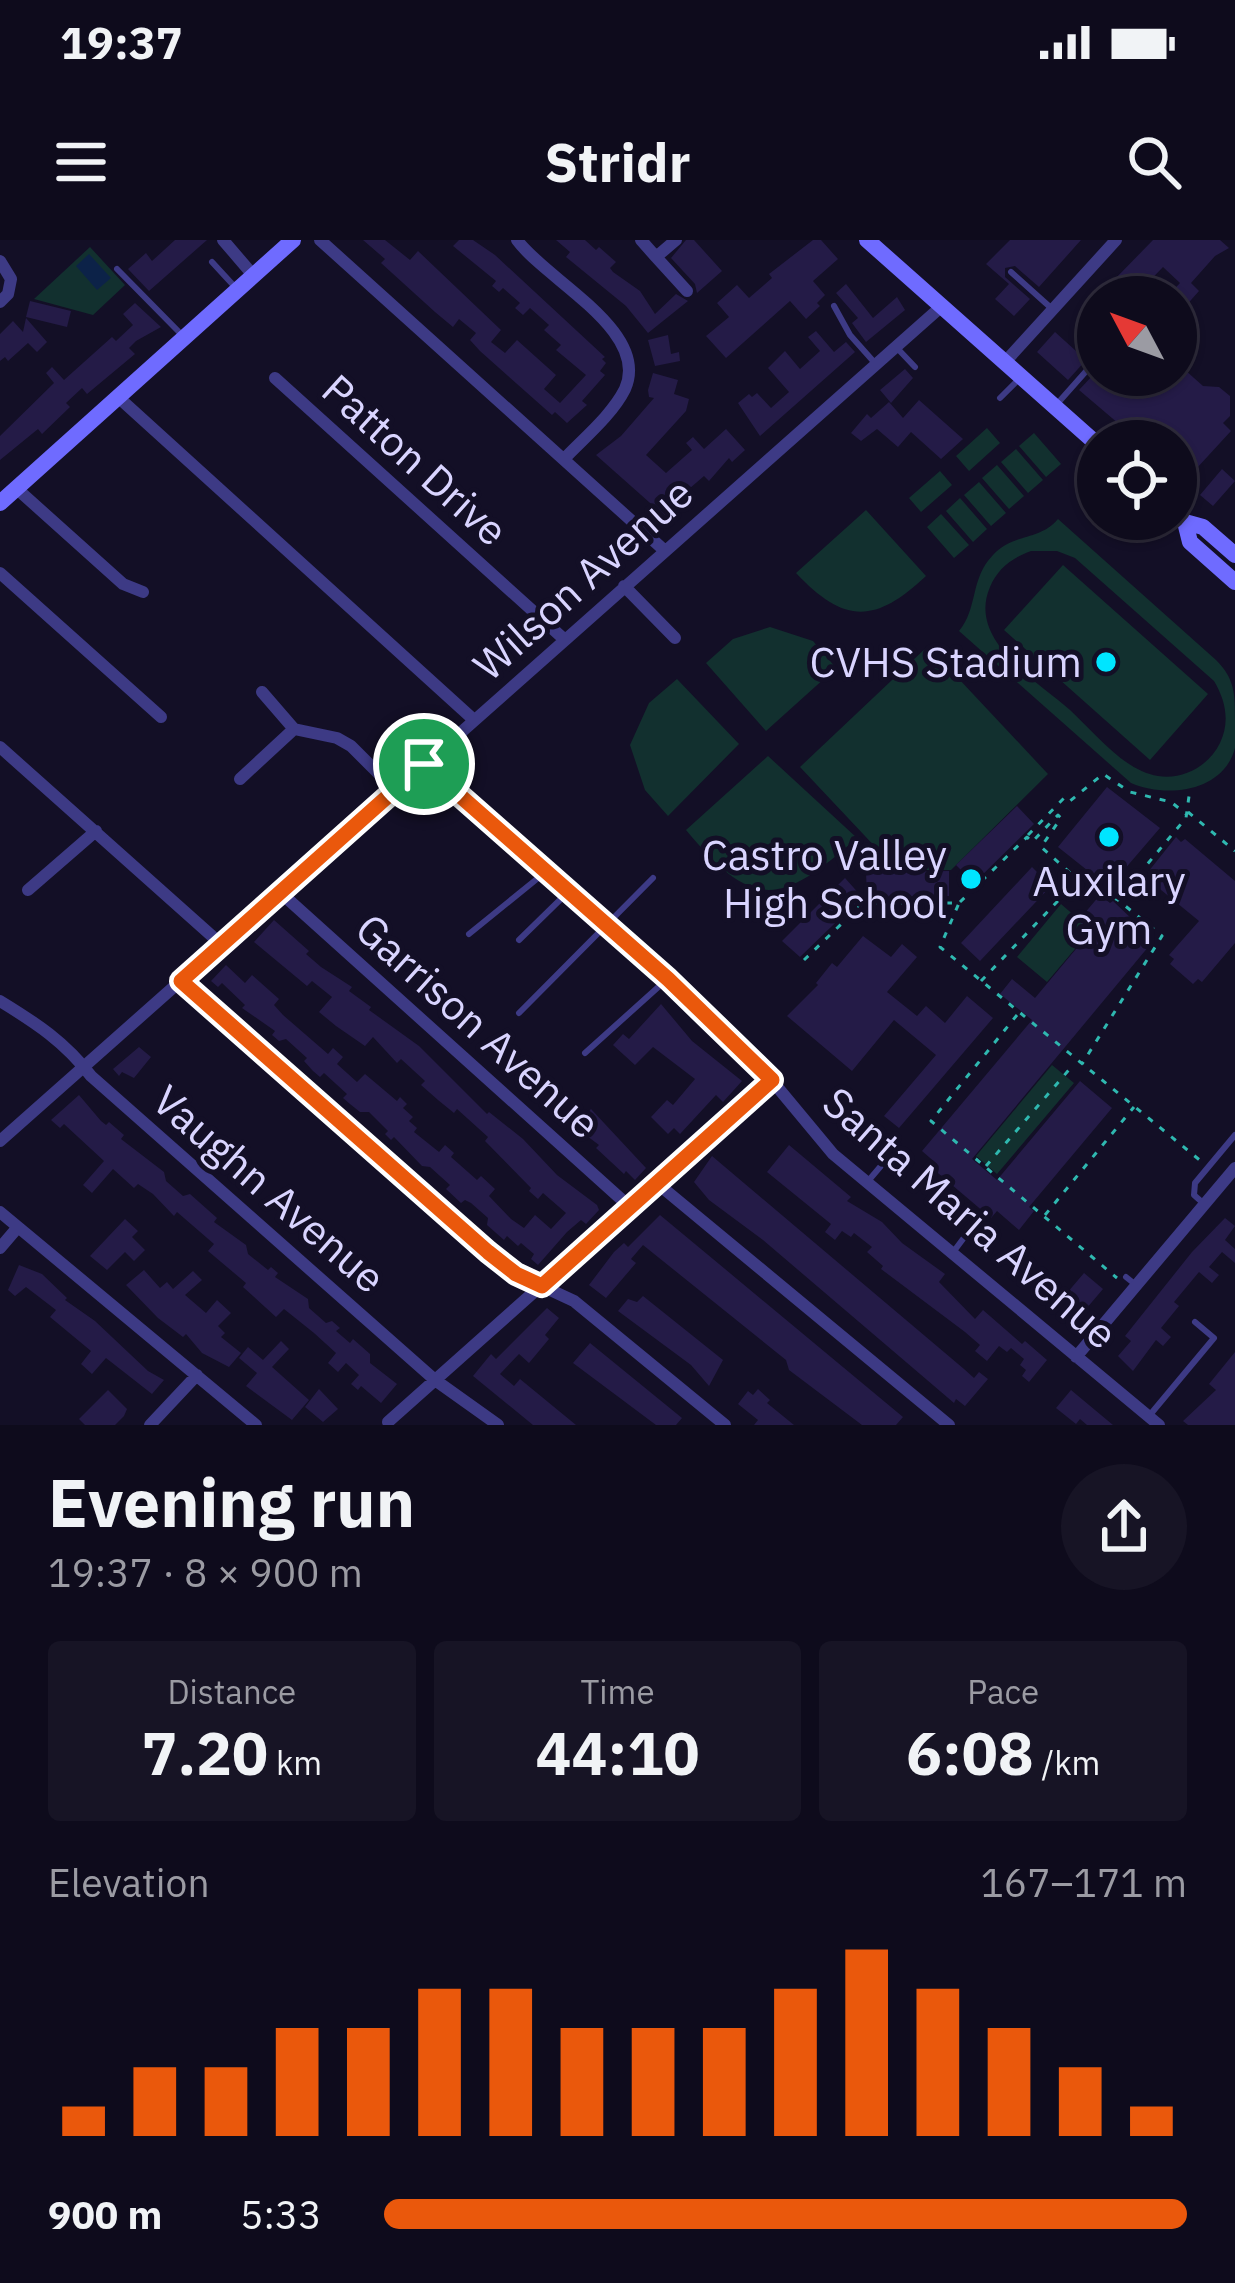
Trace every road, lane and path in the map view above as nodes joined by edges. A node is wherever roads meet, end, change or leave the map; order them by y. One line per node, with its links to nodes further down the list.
1 (223, 240): 14 (street)
2 (293, 240): 14 (main road)
3 (320, 240): 33 (street)
4 (517, 240): 33 (street)
5 (641, 240): 9 (street)
6 (676, 240): 9 (street)
7 (867, 240): 19 (main road)
8 (1116, 240): 20 (street)
9 (656, 257): 16 (street)
10 (212, 262): 15 (lane)
11 (4, 267): 17 (street)
12 (117, 269): 21 (lane)
13 (1011, 272): 20 (lane)
14 (253, 275): 15 (main road)
15 (238, 290): 21 (main road)
16 (687, 291)
17 (0, 302)
18 (834, 306): 24 (lane)
19 (942, 306): 22 (street, Wilson Avenue); 23 (main road)
20 (1053, 309): 23 (street)
21 (184, 338): 29 (main road)
22 (896, 347): 24 (street, Wilson Avenue); 25 (lane)
23 (1005, 362): 26 (main road)
24 (876, 365): 38 (street, Wilson Avenue)
25 (915, 367)
26 (1021, 377): 30 (lane); 31 (main road)
27 (275, 378): 45 (street, Patton Drive)
28 (1077, 381): 31 (lane)
29 (118, 397): 34 (main road); 48 (street)
30 (1000, 398)
31 (1054, 407): 32 (main road)
32 (1077, 427)
33 (564, 459): 38 (street)
34 (16, 488): 35 (main road); 43 (street)
35 (0, 503)
36 (1197, 525): 39 (main road)
37 (1189, 540): 41 (main road)
38 (664, 550): 42 (street, Wilson Avenue)
39 (1235, 556)
40 (0, 574): 47 (street)
41 (1235, 582)
42 (624, 586): 44 (street); 45 (street, Wilson Avenue)
43 (142, 592)
44 (675, 638)
45 (565, 640): 48 (street, Wilson Avenue)
46 (262, 692): 49 (street)
47 (161, 717)
48 (474, 720): 51 (street, Wilson Avenue)
49 (294, 729): 52 (street); 53 (street)
50 (0, 747): 56 (street)
51 (424, 764): 53 (street, Wilson Avenue); 59 (street, Santa Maria Avenue)
52 (240, 779)
53 (394, 789): 64 (street, Wilson Avenue)
54 (1190, 789): 55 (path)
55 (1186, 812): 57 (path); 58 (path); 65 (path)
56 (96, 831): 62 (street); 70 (street)
57 (1027, 836): 61 (path); 66 (path)
58 (1235, 851)
59 (545, 872): 63 (street, Santa Maria Avenue); 68 (lane)
60 (653, 878): 67 (lane)
61 (1078, 880): 65 (path); 74 (path)
62 (28, 890)
63 (569, 892): 67 (street, Santa Maria Avenue); 69 (lane)
64 (281, 893): 70 (street, Wilson Avenue); 92 (street, Garrison Avenue)
65 (1118, 900): 79 (path)
66 (959, 903): 71 (path); 74 (path)
67 (606, 923): 72 (street, Santa Maria Avenue); 76 (lane)
68 (470, 934)
69 (519, 940)
70 (222, 945): 73 (street, Wilson Avenue)
71 (804, 960)
72 (668, 979): 78 (lane); 81 (street, Santa Maria Avenue)
73 (181, 981): 80 (street, Wilson Avenue); 100 (street)
74 (981, 981): 77 (path)
75 (0, 1001): 80 (street, Vaughn Avenue)
76 (519, 1013)
77 (1018, 1013): 79 (path); 86 (path)
78 (585, 1053)
79 (1078, 1063): 82 (path); 86 (path)
80 (84, 1067): 83 (street, Wilson Avenue); 104 (street, Vaughn Avenue)
81 (772, 1080): 89 (street, Santa Maria Avenue); 90 (street)
82 (1133, 1107): 87 (path); 94 (path)
83 (2, 1135)
84 (1235, 1135): 87 (lane)
85 (886, 1160): 89 (lane)
86 (985, 1167): 94 (path)
87 (1208, 1167): 91 (lane)
88 (1235, 1168): 91 (street)
89 (866, 1183): 98 (street, Santa Maria Avenue)
90 (658, 1184): 92 (street); 111 (street)
91 (1205, 1204): 99 (street)
92 (631, 1208): 100 (street)
93 (0, 1212): 95 (street)
94 (1044, 1216): 99 (path)
95 (18, 1227): 97 (street); 103 (street)
96 (963, 1239): 98 (lane)
97 (0, 1249)
98 (951, 1254): 102 (street, Santa Maria Avenue)
99 (1131, 1284): 102 (street)
100 (542, 1286): 104 (street); 110 (street)
101 (1196, 1322): 105 (lane)
102 (1076, 1357): 105 (street, Santa Maria Avenue)
103 (196, 1376): 107 (street); 108 (street)
104 (436, 1380): 106 (street); 109 (street, Vaughn Avenue)
105 (1154, 1420)
106 (388, 1422)
107 (150, 1425)
108 (256, 1425)
109 (498, 1425)
110 (724, 1425)
111 (949, 1425)

